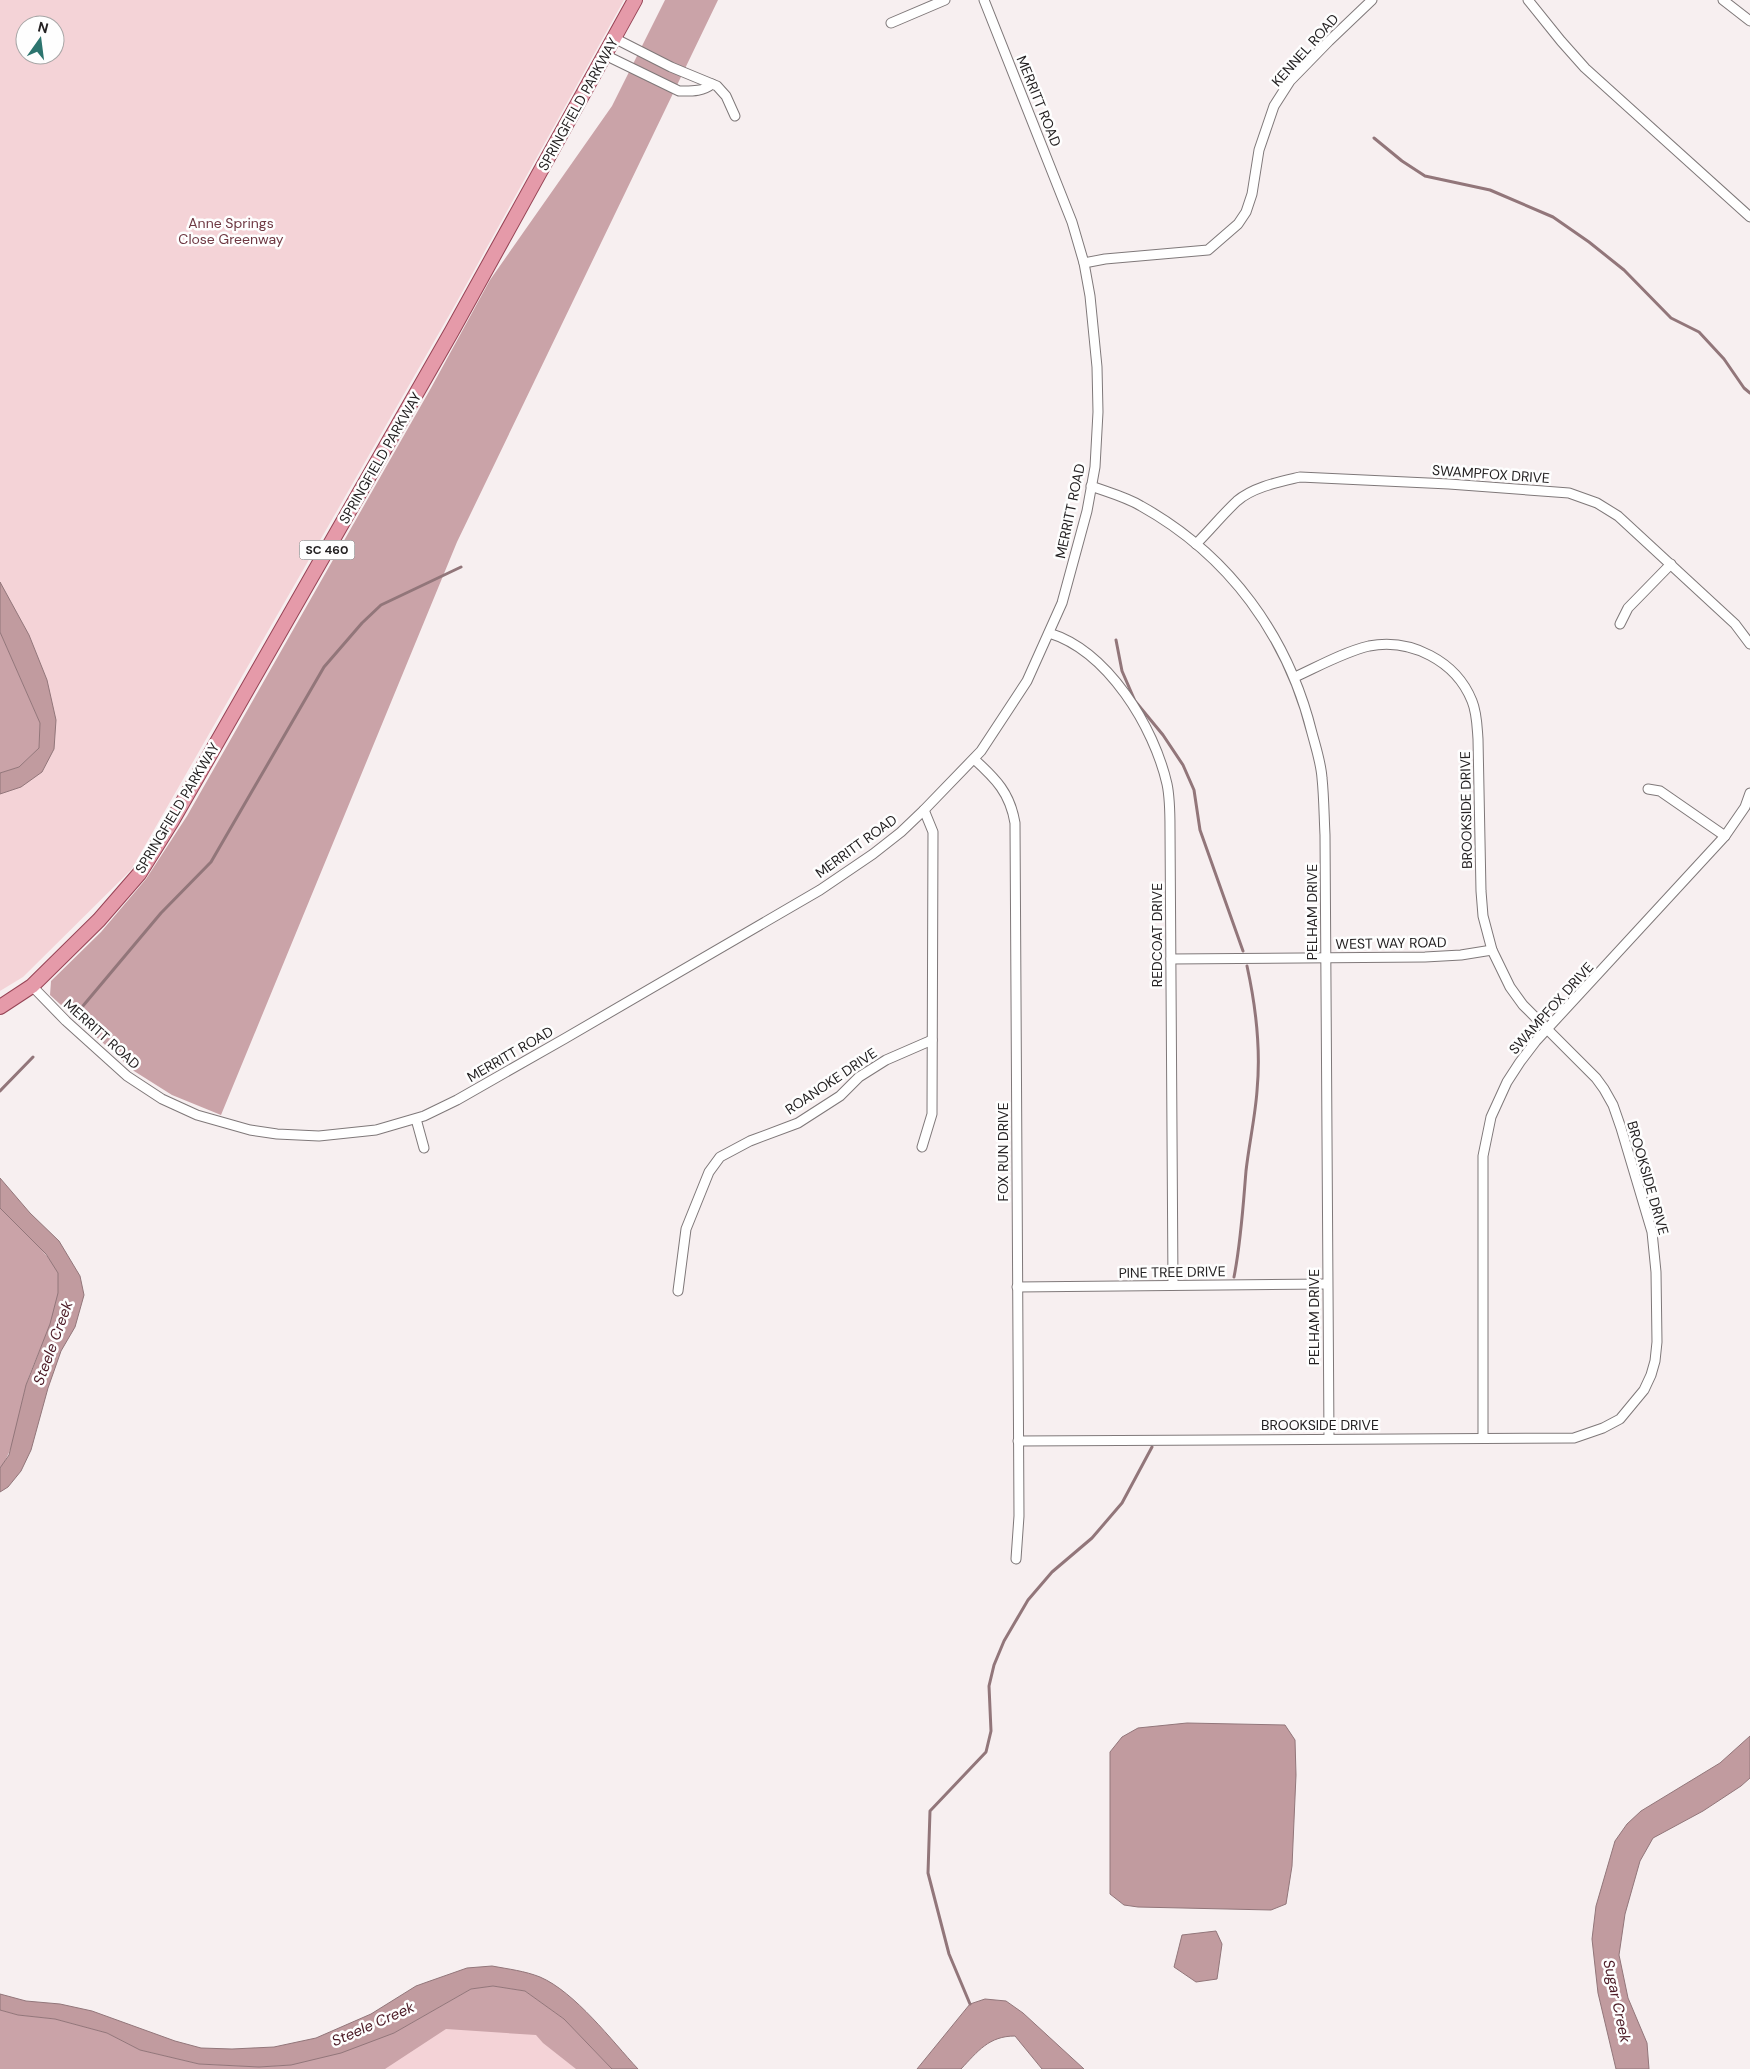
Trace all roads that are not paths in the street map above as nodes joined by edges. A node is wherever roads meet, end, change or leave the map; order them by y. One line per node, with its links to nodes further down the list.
1 (635, 0): 9 (main road, SPRINGFIELD PARKWAY / SC 460)
2 (945, 0): 8 (street)
3 (984, 0): 14 (street, MERRITT ROAD)
4 (1372, 0): 14 (street, KENNEL ROAD)
5 (1528, 0): 13 (street)
6 (1723, 0): 7 (street)
7 (1750, 21)
8 (891, 23)
9 (614, 38): 10 (main road, SPRINGFIELD PARKWAY / SC 460); 11 (street)
10 (605, 55): 11 (street); 30 (main road, SPRINGFIELD PARKWAY / SC 460)
11 (712, 84): 12 (street)
12 (735, 116)
13 (1750, 218)
14 (1084, 263): 15 (street, MERRITT ROAD)
15 (1091, 486): 16 (street, PELHAM DRIVE); 19 (street, MERRITT ROAD)
16 (1196, 544): 17 (street, SWAMPFOX DRIVE); 21 (street, PELHAM DRIVE)
17 (1670, 564): 18 (street); 20 (street, SWAMPFOX DRIVE)
18 (1620, 624)
19 (1049, 633): 22 (street, MERRITT ROAD); 29 (street, REDCOAT DRIVE)
20 (1750, 644)
21 (1295, 677): 27 (street, BROOKSIDE DRIVE); 28 (street, PELHAM DRIVE)
22 (974, 759): 25 (street, MERRITT ROAD); 39 (street, FOX RUN DRIVE)
23 (1648, 789): 26 (street)
24 (1750, 793): 26 (street, SWAMPFOX DRIVE)
25 (924, 810): 33 (street); 34 (street, MERRITT ROAD)
26 (1725, 836): 32 (street, SWAMPFOX DRIVE)
27 (1492, 950): 28 (street, WEST WAY ROAD); 32 (street, BROOKSIDE DRIVE)
28 (1326, 958): 29 (street, WEST WAY ROAD); 37 (street, PELHAM DRIVE)
29 (1171, 959): 38 (street, REDCOAT DRIVE)
30 (32, 986): 31 (main road, SPRINGFIELD PARKWAY / SC 460); 34 (street, MERRITT ROAD)
31 (0, 1007)
32 (1547, 1030): 41 (street, SWAMPFOX DRIVE); 41 (street, BROOKSIDE DRIVE)
33 (932, 1040): 35 (street); 40 (street, ROANOKE DRIVE)
34 (416, 1119): 36 (street)
35 (922, 1147)
36 (424, 1148)
37 (1327, 1284): 38 (street, PINE TREE DRIVE); 42 (street, PELHAM DRIVE)
38 (1173, 1285): 39 (street, PINE TREE DRIVE)
39 (1017, 1287): 43 (street, FOX RUN DRIVE)
40 (678, 1292)
41 (1483, 1437): 42 (street, BROOKSIDE DRIVE)
42 (1329, 1438): 43 (street, BROOKSIDE DRIVE)
43 (1018, 1441): 44 (street, FOX RUN DRIVE)
44 (1016, 1559)

